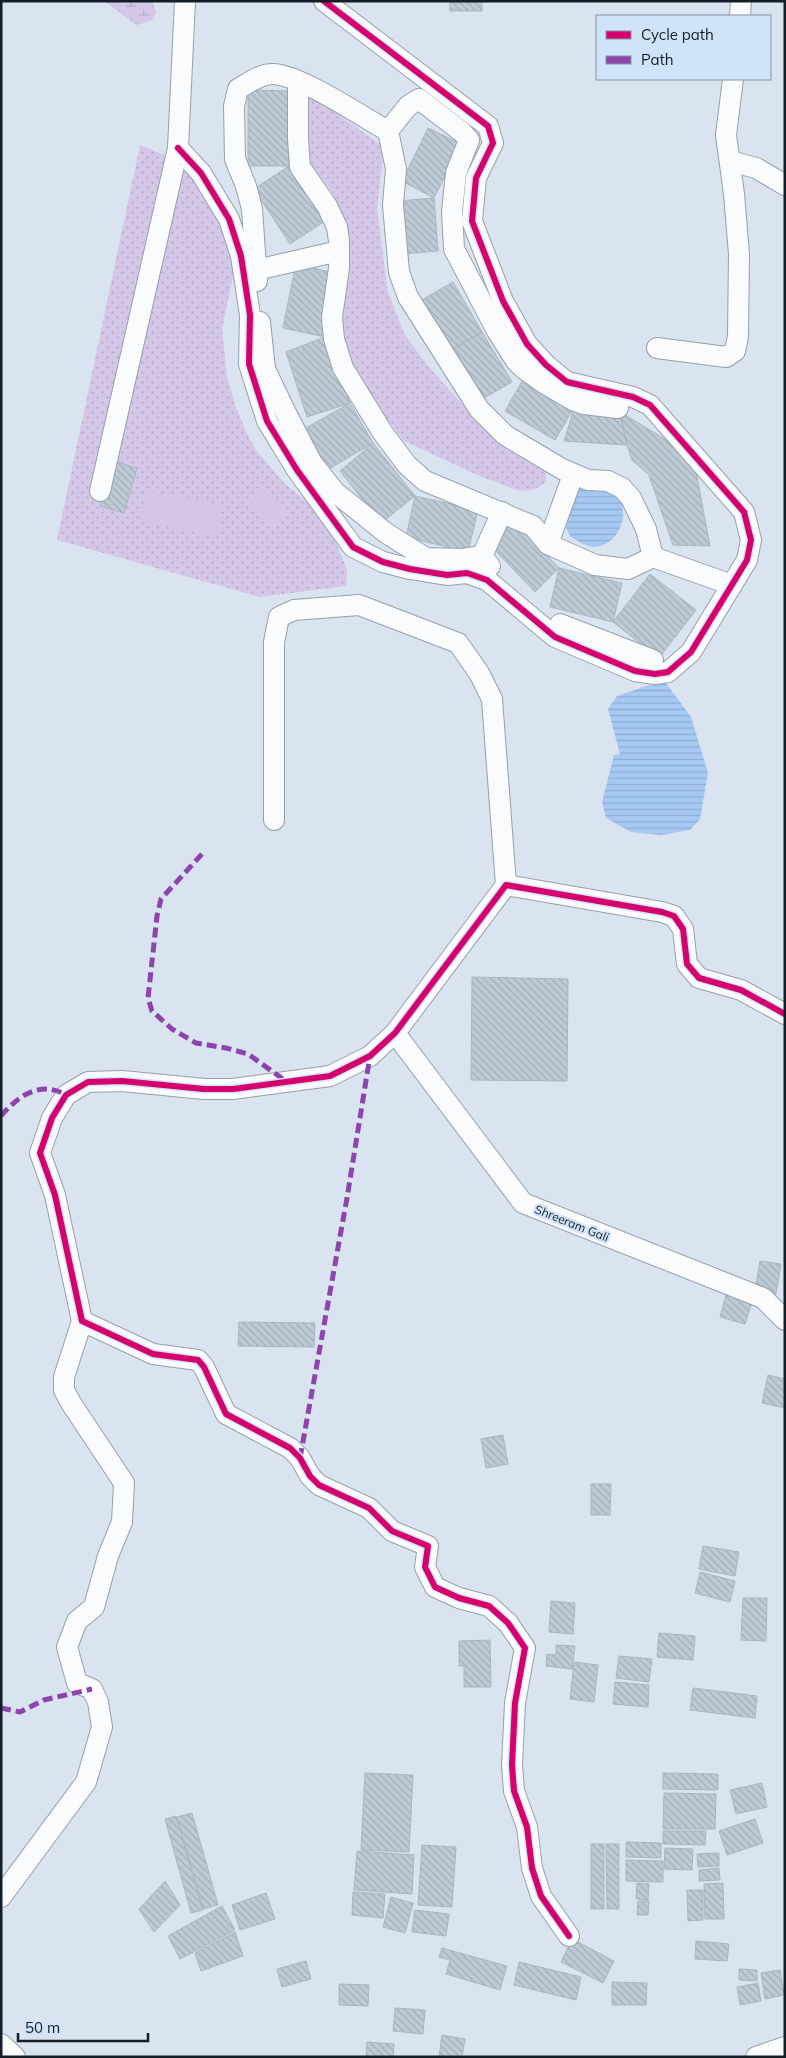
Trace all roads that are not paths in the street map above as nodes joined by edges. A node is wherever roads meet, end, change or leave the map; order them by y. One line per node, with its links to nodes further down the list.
1 (185, 1): 8 (street)
2 (324, 1): 21 (street)
3 (741, 1): 4 (street)
4 (740, 15)
5 (732, 80): 9 (street)
6 (298, 82): 7 (street); 11 (street); 12 (street)
7 (388, 131): 14 (street); 15 (street)
8 (178, 148): 16 (street); 21 (street)
9 (730, 161): 10 (street); 13 (street)
10 (785, 185)
11 (339, 251): 12 (street); 17 (street)
12 (256, 270): 19 (street)
13 (657, 348)
14 (618, 408)
15 (573, 475): 18 (street); 20 (street)
16 (100, 491)
17 (502, 512): 18 (street); 19 (street)
18 (548, 544): 20 (street)
19 (482, 556): 22 (street)
20 (653, 557): 21 (street)
21 (732, 585)
22 (653, 660)
23 (274, 820): 24 (street)
24 (506, 886): 25 (street); 26 (street)
25 (785, 1014)
26 (395, 1034): 27 (street, Shreeram Gali); 28 (street)
27 (785, 1320)
28 (82, 1321): 29 (street); 30 (street)
29 (1, 1897)
30 (569, 1936)
31 (1, 2044): 33 (street)
32 (785, 2047): 34 (street)
33 (15, 2057)
34 (756, 2057)

